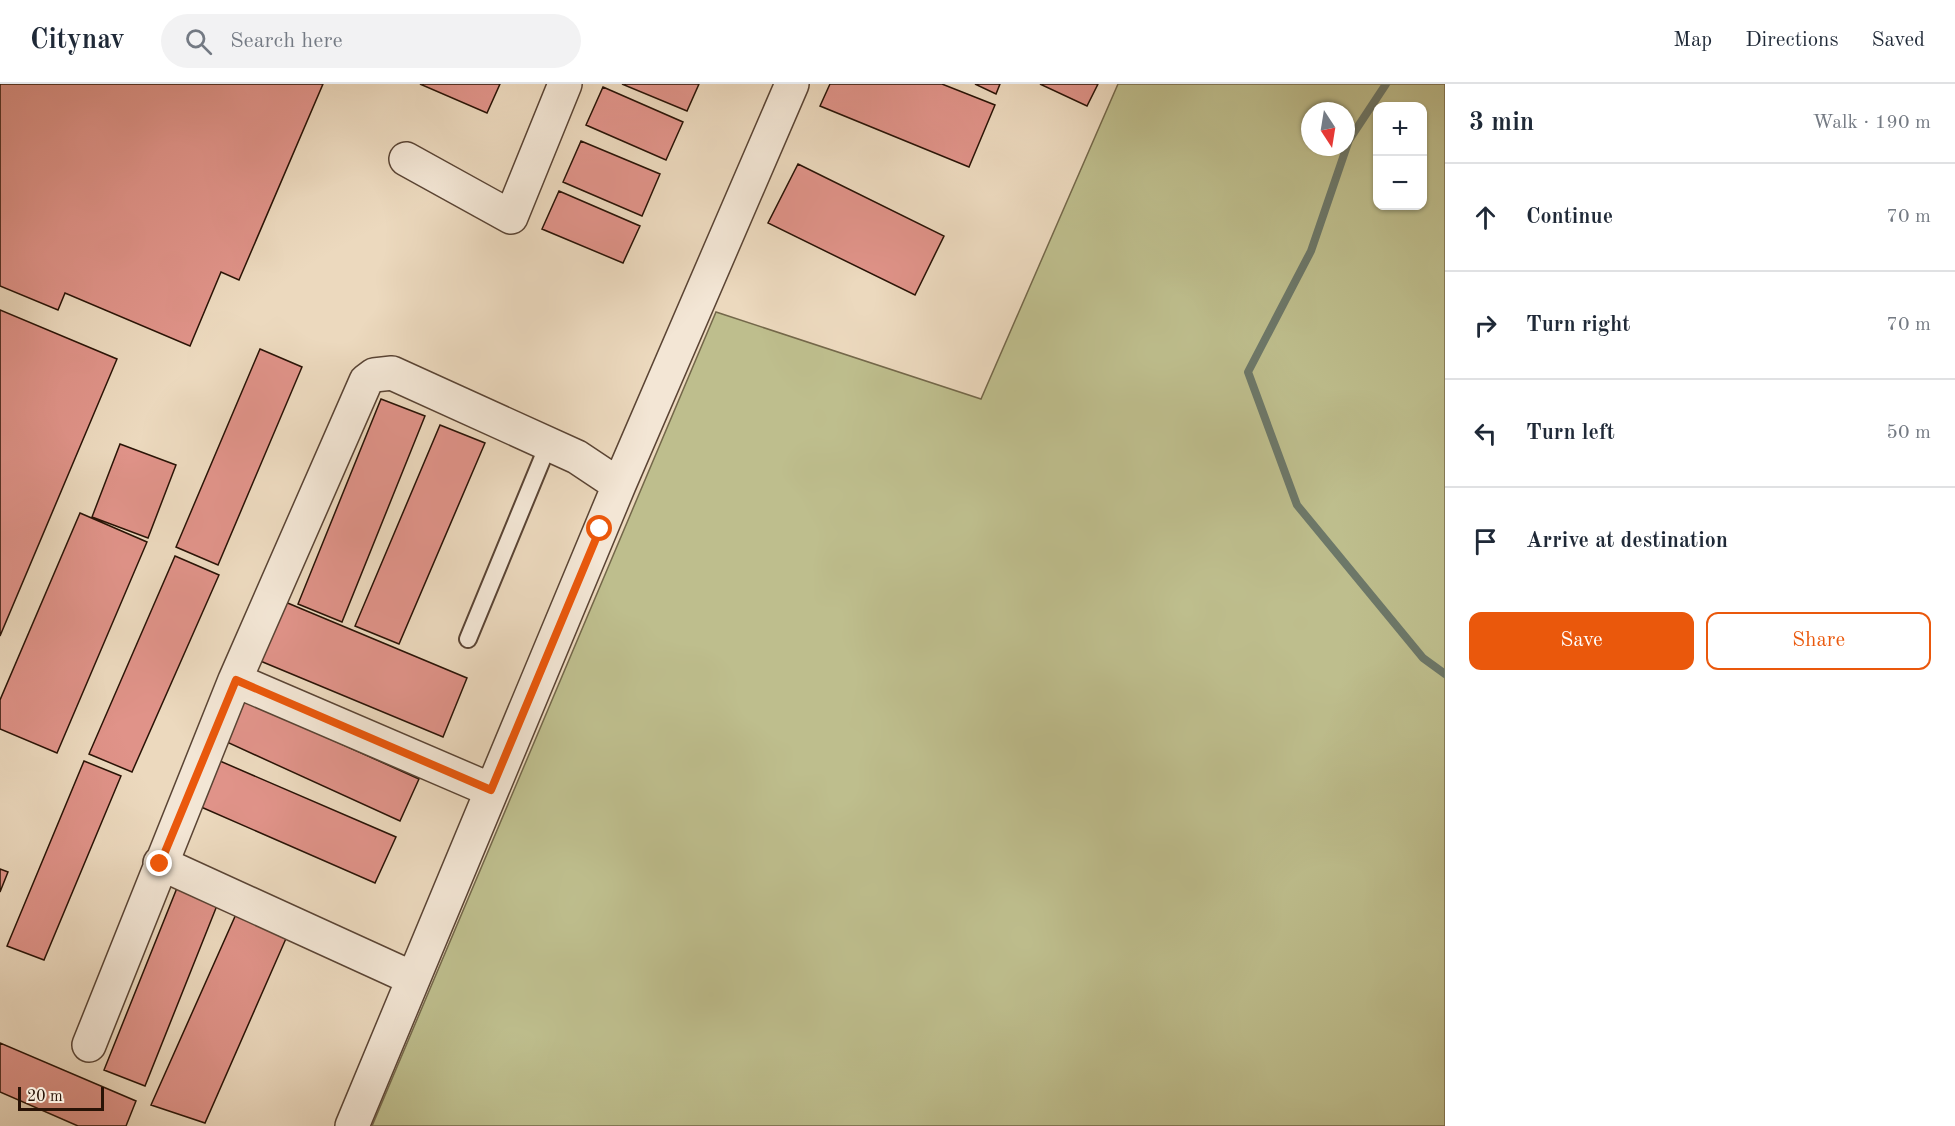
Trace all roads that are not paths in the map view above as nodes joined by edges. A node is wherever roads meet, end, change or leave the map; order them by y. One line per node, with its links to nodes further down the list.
1 (565, 84): 3 (street)
2 (792, 84): 5 (street)
3 (406, 159)
4 (548, 445): 5 (street); 6 (lane); 7 (street)
5 (619, 485): 8 (street)
6 (468, 639)
7 (236, 680): 8 (street); 9 (street)
8 (491, 790): 10 (street)
9 (160, 864): 10 (street); 11 (street)
10 (412, 978): 12 (street)
11 (88, 1045)
12 (352, 1126)

